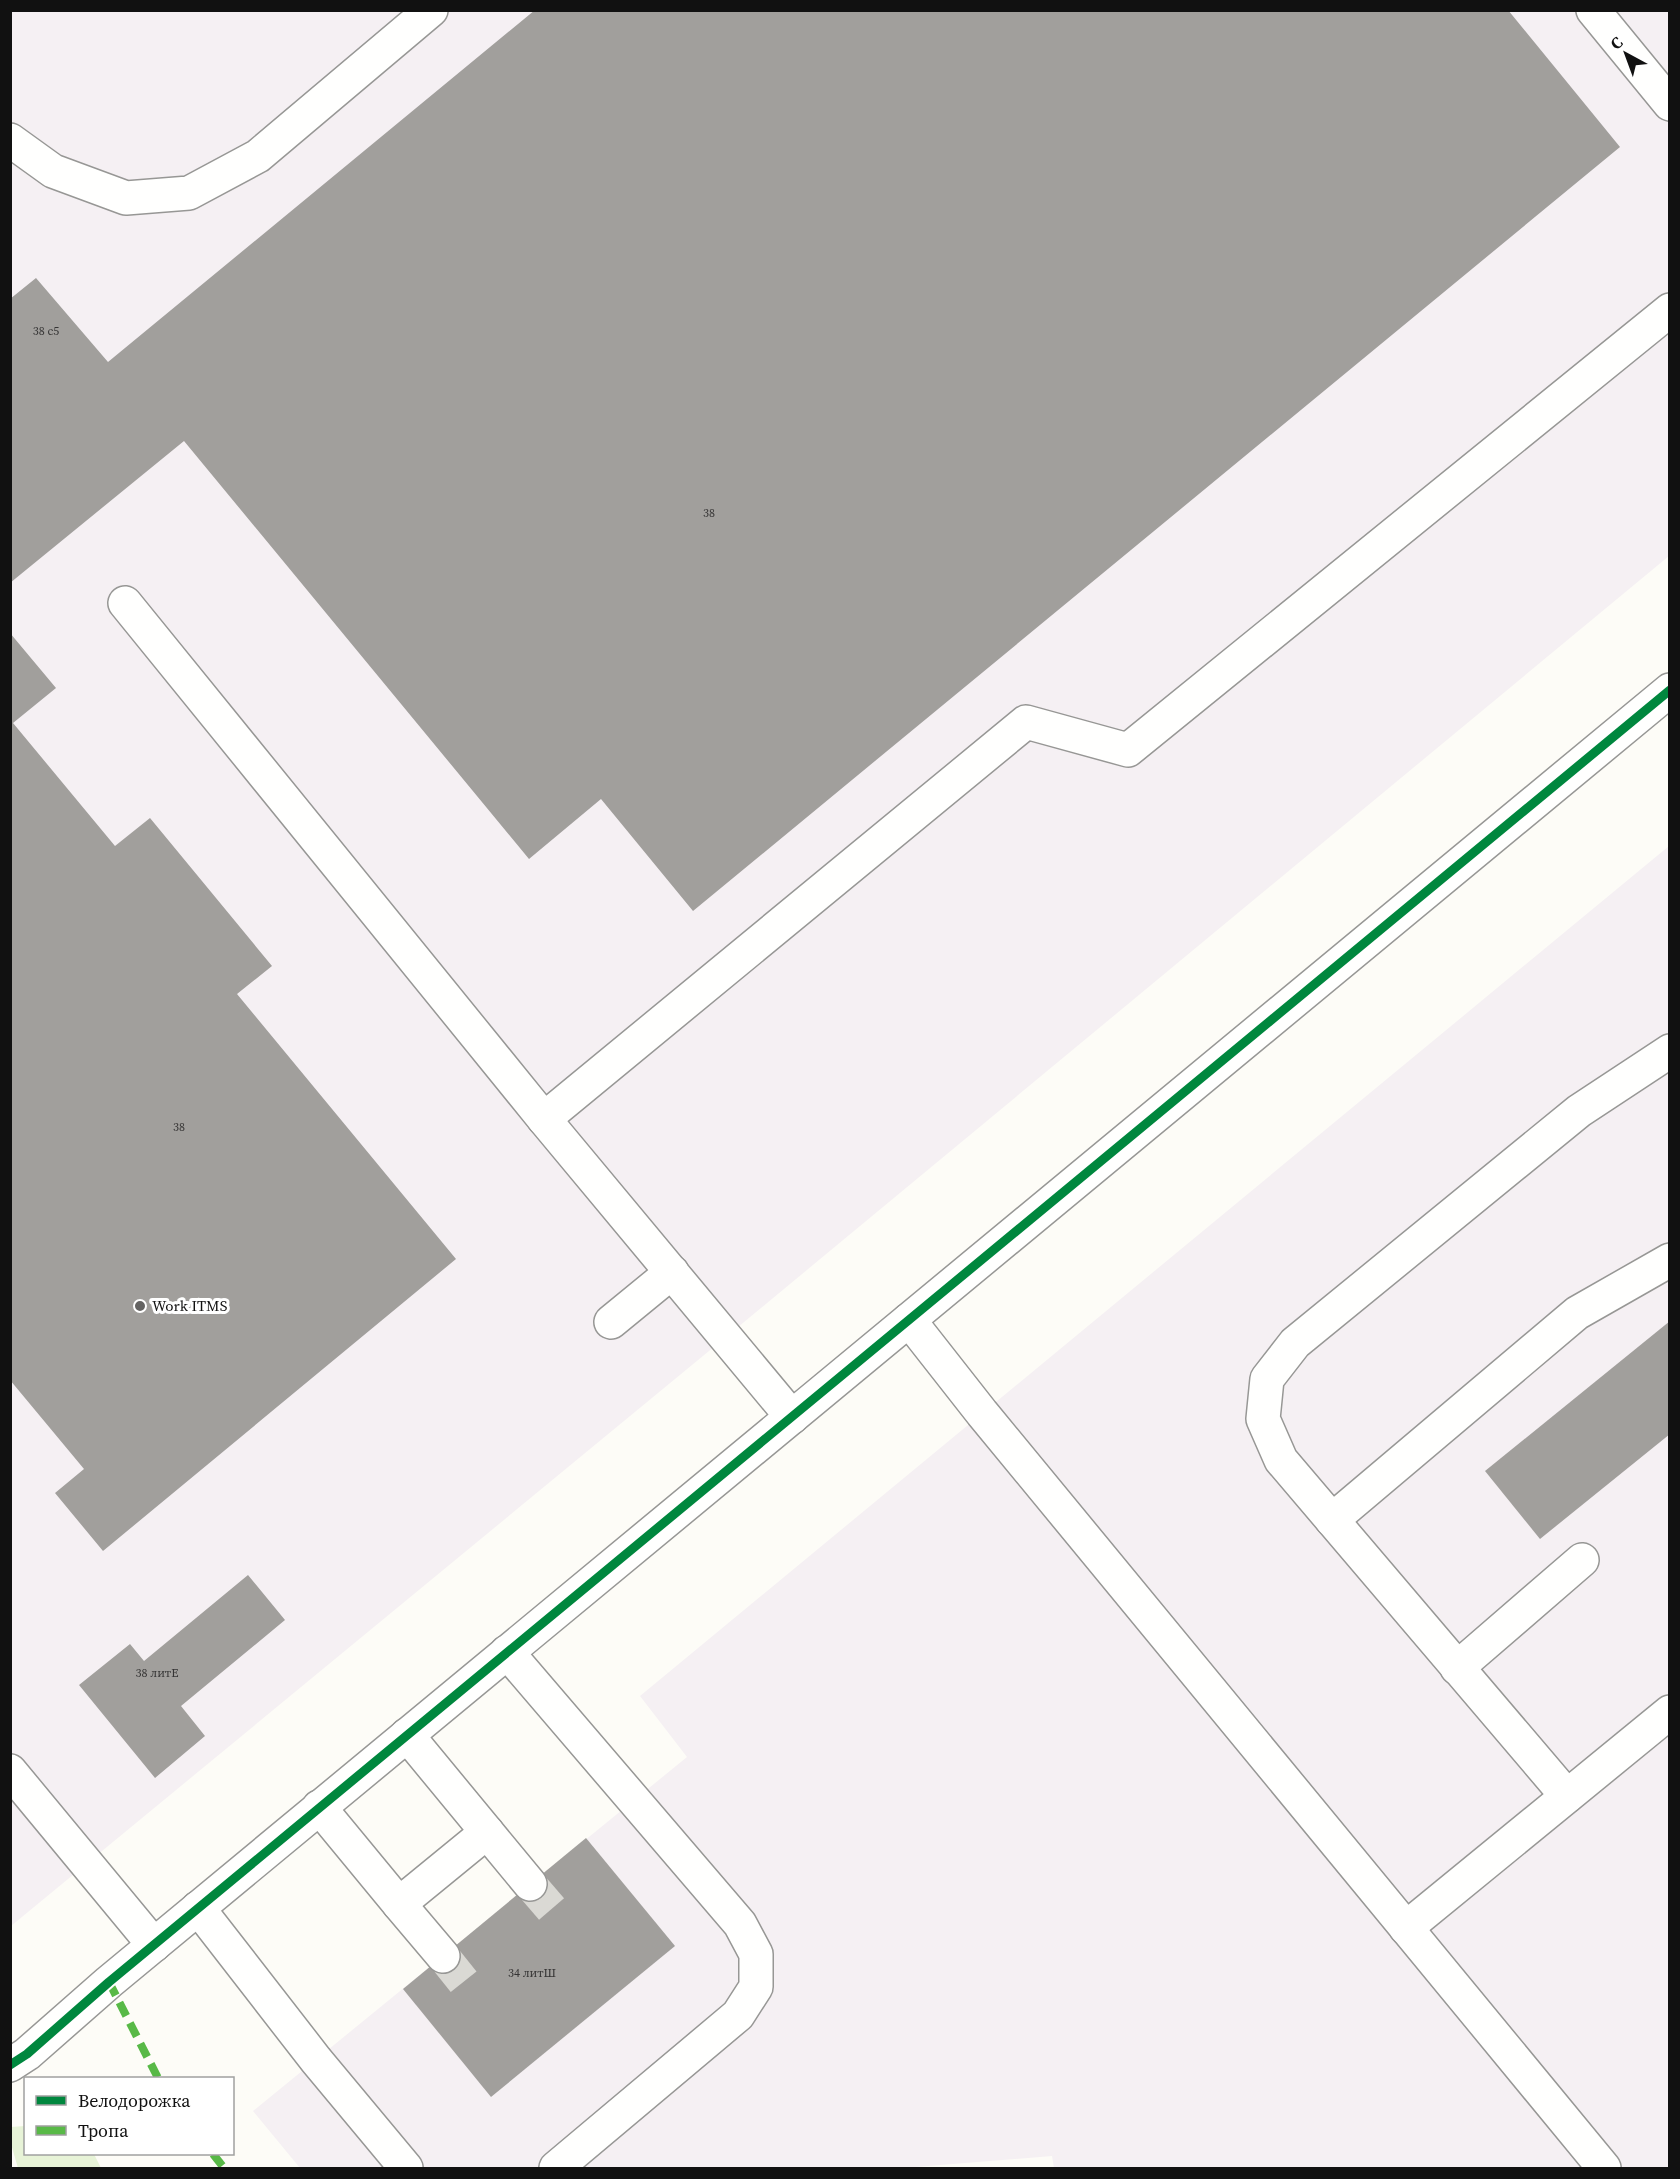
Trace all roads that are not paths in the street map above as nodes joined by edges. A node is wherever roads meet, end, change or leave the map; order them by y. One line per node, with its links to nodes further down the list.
1 (431, 10): 4 (street)
2 (1593, 10): 3 (street)
3 (1670, 104)
4 (10, 140)
5 (1670, 310): 9 (street)
6 (125, 603): 9 (street)
7 (1670, 690): 12 (street)
8 (1670, 1050): 15 (street)
9 (544, 1119): 11 (street)
10 (1670, 1260): 15 (street)
11 (672, 1272): 13 (street); 14 (street)
12 (909, 1320): 14 (street); 28 (street)
13 (611, 1322)
14 (792, 1417): 17 (street)
15 (1332, 1520): 18 (street)
16 (1582, 1560): 18 (street)
17 (507, 1652): 20 (street); 33 (street)
18 (1457, 1668): 22 (street)
19 (1670, 1712): 22 (street)
20 (407, 1735): 23 (street); 24 (street)
21 (10, 1771): 29 (street)
22 (1567, 1796): 28 (street)
23 (319, 1807): 26 (street); 27 (street)
24 (487, 1832): 25 (street); 26 (street)
25 (530, 1884)
26 (399, 1904): 30 (street)
27 (198, 1908): 29 (street); 32 (street)
28 (1406, 1928): 34 (street)
29 (154, 1945): 31 (street)
30 (443, 1956)
31 (10, 2065)
32 (406, 2169)
33 (556, 2169)
34 (1604, 2169)

